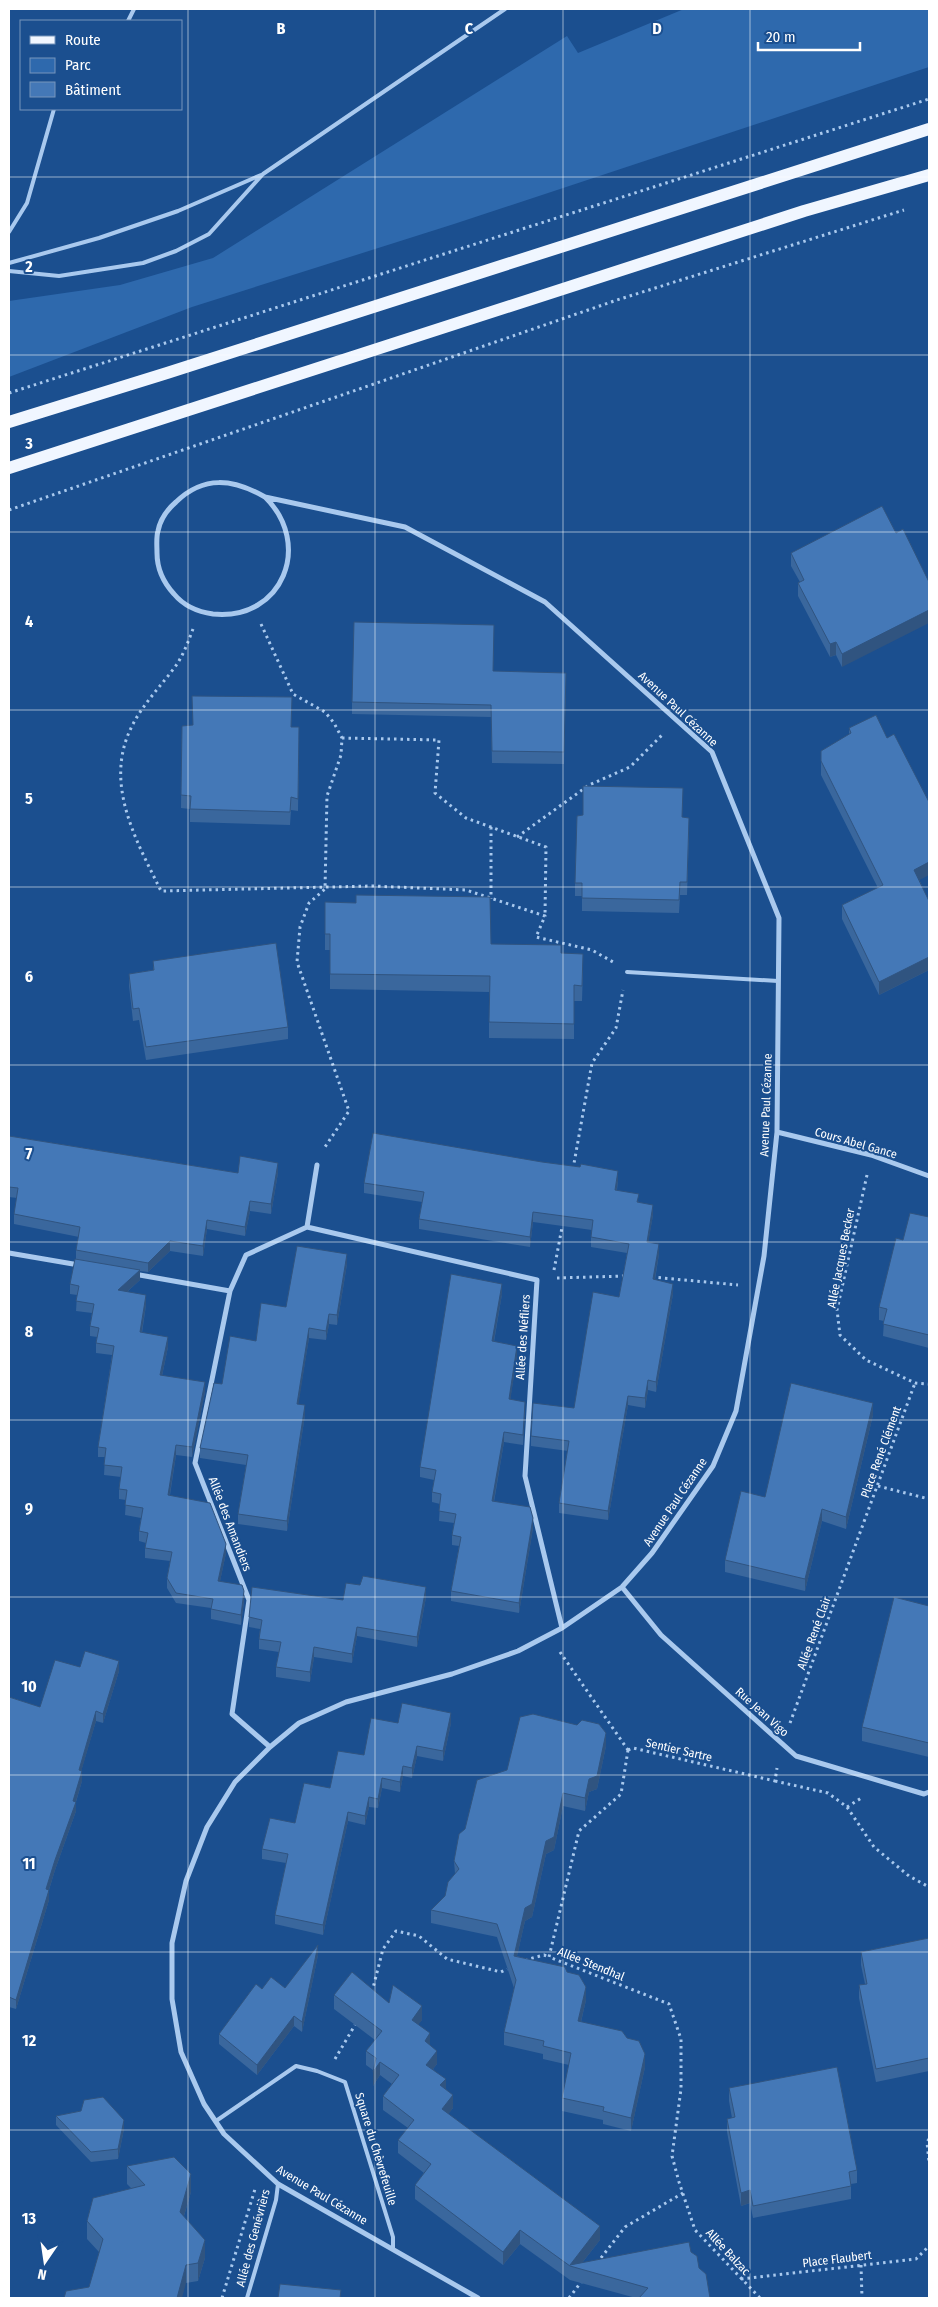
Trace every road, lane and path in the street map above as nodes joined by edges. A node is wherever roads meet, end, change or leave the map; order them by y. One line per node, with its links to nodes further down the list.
1 (505, 9): 5 (lane)
2 (929, 99): 11 (path)
3 (54, 110): 8 (lane)
4 (929, 129): 12 (main road)
5 (263, 174): 9 (lane); 10 (lane)
6 (929, 175): 13 (main road)
7 (910, 208): 15 (path)
8 (9, 232)
9 (9, 263)
10 (9, 271)
11 (9, 393)
12 (9, 422)
13 (9, 468)
14 (265, 497): 16 (street); 17 (street); 18 (street, Avenue Paul Cézanne)
15 (9, 510)
16 (253, 608): 17 (street); 19 (path)
17 (202, 612): 22 (path)
18 (677, 722): 21 (path); 26 (street, Avenue Paul Cézanne)
19 (342, 738): 20 (path); 22 (path)
20 (490, 827): 21 (path); 23 (path)
21 (517, 837): 24 (path)
22 (326, 889): 23 (path); 29 (path)
23 (491, 899): 24 (path)
24 (545, 916): 25 (path)
25 (627, 972): 26 (lane); 30 (path)
26 (778, 981): 27 (street, Avenue Paul Cézanne)
27 (777, 1132): 28 (street, Cours Abel Gance); 39 (street, Avenue Paul Cézanne)
28 (871, 1155): 31 (street, Cours Abel Gance); 41 (path, Allée Jacques Becker)
29 (317, 1165): 33 (street)
30 (572, 1171)
31 (929, 1176)
32 (564, 1220): 37 (path)
33 (307, 1227): 40 (street, Allée des Amandiers); 47 (street, Allée des Néfliers)
34 (9, 1253): 35 (street)
35 (86, 1266)
36 (124, 1272): 40 (street)
37 (629, 1275)
38 (649, 1277): 39 (path)
39 (758, 1286): 46 (street, Avenue Paul Cézanne)
40 (230, 1291): 50 (street, Allée des Amandiers)
41 (915, 1384): 42 (path); 43 (path, Place René Clément)
42 (929, 1384)
43 (878, 1486): 44 (path); 45 (path, Place René Clément)
44 (928, 1499)
45 (862, 1527): 49 (path, Allée René Clair)
46 (622, 1587): 47 (street, Avenue Paul Cézanne); 49 (street, Rue Jean Vigo)
47 (562, 1628): 48 (street, Avenue Paul Cézanne)
48 (549, 1634): 50 (street, Avenue Paul Cézanne); 51 (path, Sentier Sartre)
49 (782, 1744): 52 (path); 53 (street, Rue Jean Vigo)
50 (270, 1747): 61 (street, Avenue Paul Cézanne)
51 (628, 1750): 52 (path, Sentier Sartre); 55 (path, Allée Stendhal)
52 (775, 1781): 54 (path, Sentier Sartre)
53 (927, 1793)
54 (929, 1886)
55 (549, 1957): 56 (path); 63 (path, Allée Stendhal)
56 (522, 1961)
57 (507, 1969): 58 (path)
58 (370, 2000)
59 (355, 2025): 60 (path)
60 (326, 2074): 61 (lane, Square du Chèvrefeuille); 69 (lane, Square du Chèvrefeuille)
61 (216, 2121): 65 (street, Avenue Paul Cézanne)
62 (929, 2139): 64 (path)
63 (672, 2156): 67 (path, Allée Balzac)
64 (929, 2162)
65 (262, 2170): 66 (street, Avenue Paul Cézanne); 74 (path)
66 (278, 2184): 69 (street, Avenue Paul Cézanne); 75 (lane, Allée des Genévrièrs)
67 (683, 2193): 71 (path); 73 (path, Allée Balzac)
68 (929, 2246): 70 (path, Place Flaubert)
69 (393, 2249): 76 (street, Avenue Paul Cézanne)
70 (861, 2265): 73 (path, Place Flaubert); 79 (path)
71 (591, 2270)
72 (586, 2277): 77 (path)
73 (741, 2279): 78 (path, Allée Balzac)
74 (222, 2298)
75 (247, 2298)
76 (478, 2298)
77 (569, 2298)
78 (760, 2298)
79 (862, 2298)

